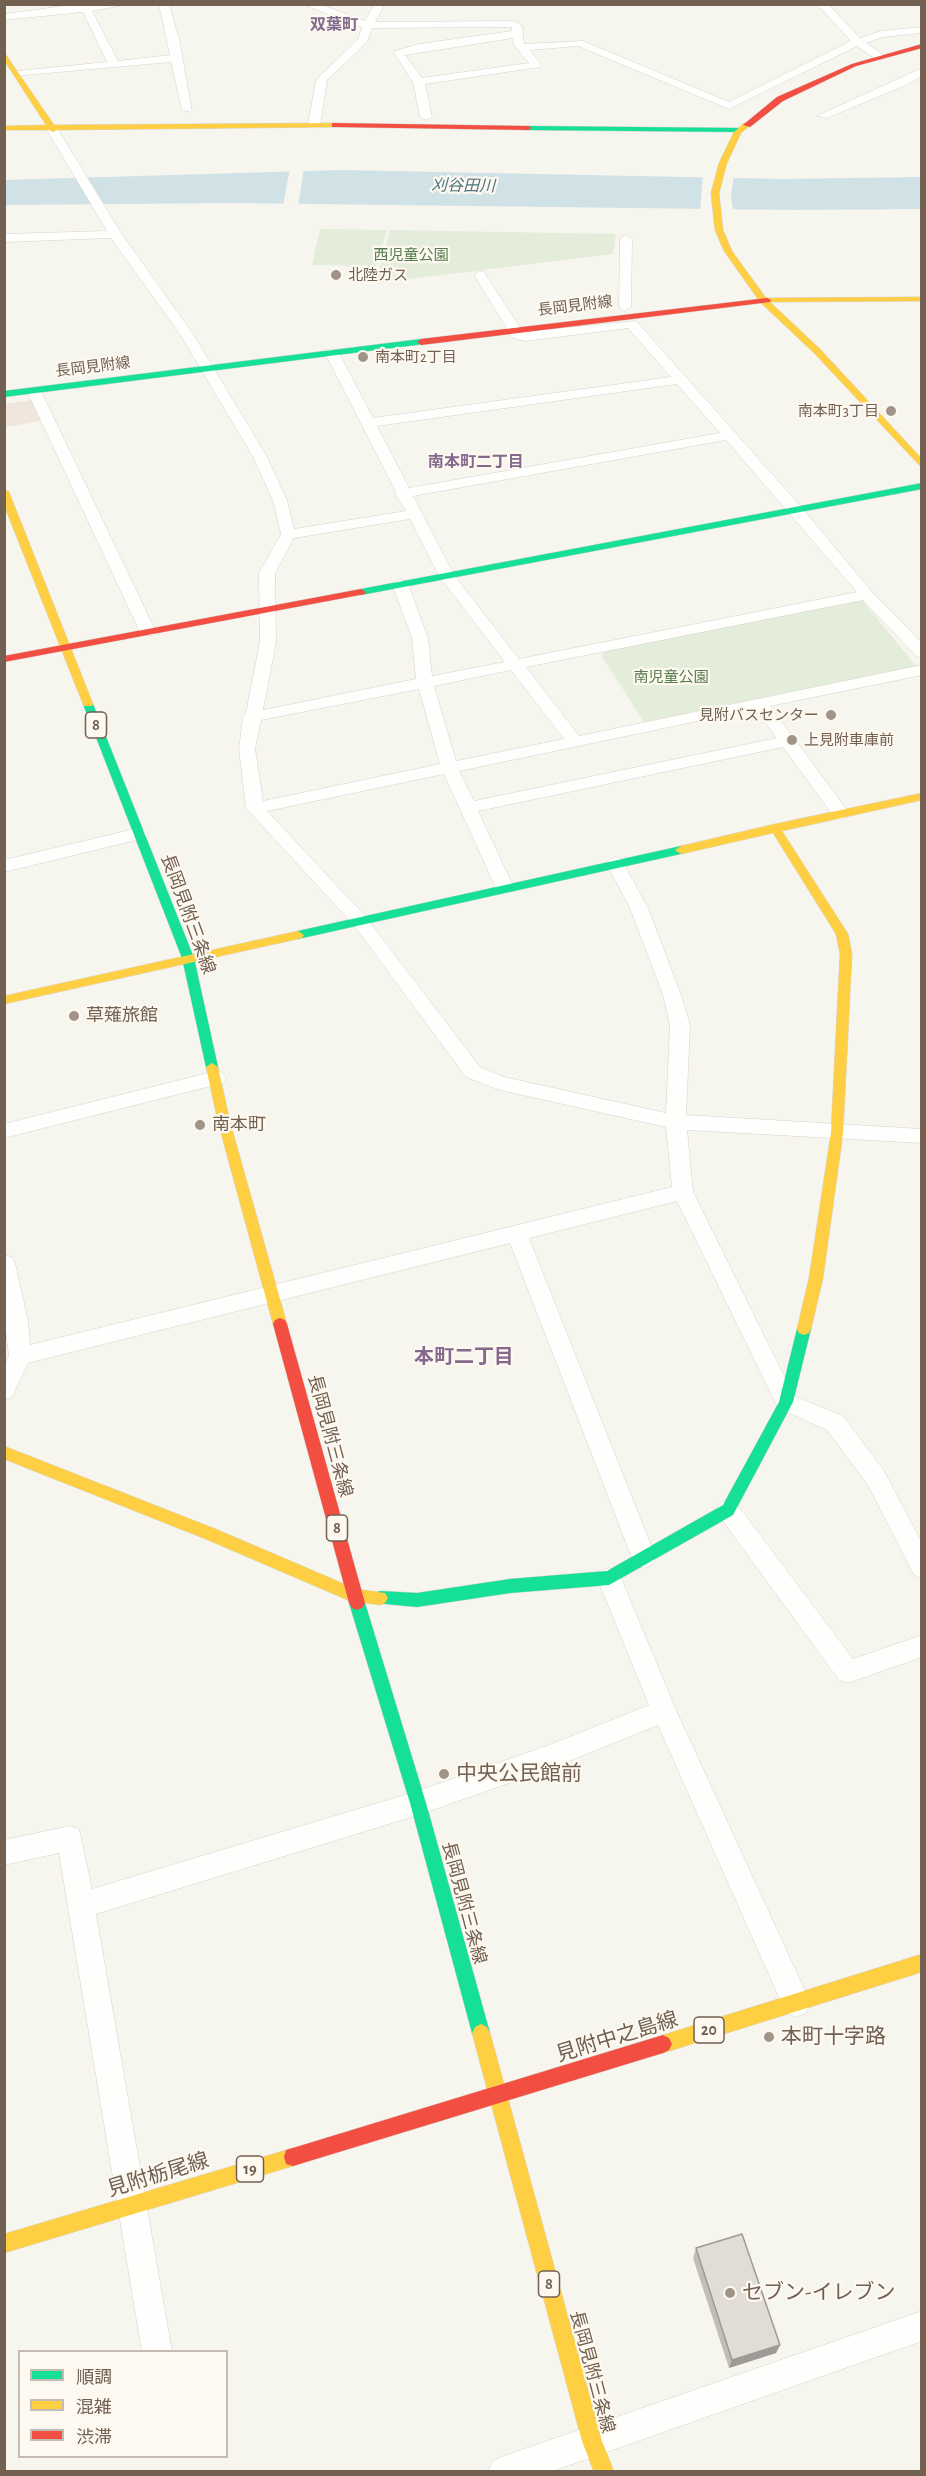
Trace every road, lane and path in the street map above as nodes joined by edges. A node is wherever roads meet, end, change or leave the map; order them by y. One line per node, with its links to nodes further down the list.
1 (124, 4): 6 (street)
2 (164, 4): 18 (street)
3 (307, 4): 9 (street)
4 (380, 4): 9 (street)
5 (822, 4): 12 (street)
6 (85, 6): 7 (street); 19 (street)
7 (4, 17)
8 (419, 24): 9 (street); 11 (street); 13 (street)
9 (368, 25): 26 (street)
10 (921, 30): 12 (street)
11 (516, 34): 13 (street); 14 (street)
12 (858, 42): 14 (street); 17 (street)
13 (419, 47): 22 (street)
14 (522, 47): 22 (street)
15 (920, 48): 17 (street)
16 (4, 54): 21 (street)
17 (880, 57): 29 (street)
18 (176, 58): 19 (street); 23 (street)
19 (114, 64): 21 (street)
20 (921, 71): 24 (street)
21 (18, 74): 28 (street)
22 (419, 81): 25 (street)
23 (188, 110)
24 (823, 116)
25 (426, 117)
26 (314, 125): 28 (street); 29 (street)
27 (4, 128): 28 (street)
28 (52, 128): 30 (street)
29 (739, 131): 34 (street)
30 (113, 229): 31 (street); 39 (street)
31 (4, 238)
32 (626, 239): 36 (street)
33 (480, 275): 37 (street)
34 (763, 300): 35 (street, 長岡見附線); 37 (street, 長岡見附線); 45 (street)
35 (921, 300)
36 (625, 307)
37 (515, 330): 38 (street, 長岡見附線); 40 (street)
38 (332, 353): 39 (street, 長岡見附線); 43 (street)
39 (207, 369): 41 (street, 長岡見附線); 51 (street)
40 (679, 380): 43 (street); 44 (street)
41 (34, 391): 42 (street, 長岡見附線); 56 (street)
42 (4, 394)
43 (369, 423): 48 (street)
44 (730, 435): 48 (street); 49 (street)
45 (921, 465)
46 (921, 486): 49 (street)
47 (4, 492): 57 (street, 長岡見附三条線 / 8)
48 (402, 494): 50 (street)
49 (797, 511): 52 (street); 54 (street)
50 (413, 514): 51 (street); 52 (street)
51 (288, 534): 55 (street)
52 (447, 576): 53 (street); 60 (street)
53 (400, 584): 55 (street); 62 (street)
54 (867, 595): 58 (street); 60 (street)
55 (269, 609): 56 (street); 64 (street)
56 (148, 632): 57 (street)
57 (65, 647): 59 (street); 73 (street, 長岡見附三条線 / 8)
58 (921, 653)
59 (4, 658)
60 (512, 664): 62 (street); 65 (street)
61 (921, 670): 63 (street)
62 (425, 683): 64 (street); 67 (street)
63 (759, 703): 65 (street); 66 (street)
64 (251, 717): 69 (street)
65 (574, 741): 67 (street)
66 (788, 741): 70 (street); 71 (street)
67 (450, 769): 69 (street); 70 (street)
68 (921, 796): 71 (street)
69 (255, 808): 77 (street)
70 (468, 808): 76 (street)
71 (841, 814): 72 (street)
72 (775, 828): 74 (street); 83 (street)
73 (139, 834): 75 (street); 78 (street, 長岡見附三条線 / 8)
74 (615, 863): 76 (street); 81 (street)
75 (4, 866)
76 (505, 888): 77 (street)
77 (360, 920): 78 (street); 81 (street)
78 (188, 958): 79 (street); 80 (street, 長岡見附三条線 / 8)
79 (4, 1000)
80 (216, 1078): 82 (street); 88 (street, 長岡見附三条線 / 8)
81 (676, 1122): 83 (street); 85 (street)
82 (4, 1131)
83 (837, 1133): 84 (street); 91 (street)
84 (921, 1136)
85 (683, 1192): 86 (street); 91 (street)
86 (517, 1234): 88 (street); 94 (street)
87 (4, 1263): 89 (street)
88 (273, 1294): 89 (street); 97 (street, 長岡見附三条線 / 8)
89 (20, 1356): 90 (street)
90 (4, 1391)
91 (786, 1402): 93 (street); 95 (street)
92 (4, 1452): 97 (street)
93 (728, 1510): 94 (street); 98 (street)
94 (644, 1558): 96 (street)
95 (921, 1568)
96 (609, 1578): 97 (street); 99 (street)
97 (355, 1596): 100 (street, 長岡見附三条線 / 8)
98 (921, 1646)
99 (664, 1711): 100 (street); 104 (street)
100 (418, 1803): 102 (street); 105 (street, 長岡見附三条線 / 8)
101 (4, 1853): 102 (street)
102 (80, 1906): 106 (street)
103 (921, 1963): 104 (street, 見附中之島線 / 20)
104 (796, 2003): 105 (street, 見附中之島線 / 20)
105 (497, 2095): 106 (street, 見附栃尾線 / 19); 110 (street, 長岡見附三条線 / 8)
106 (131, 2205): 107 (street, 見附栃尾線 / 19); 109 (street)
107 (4, 2244)
108 (921, 2326): 110 (street)
109 (157, 2350)
110 (592, 2441): 111 (street); 112 (street, 長岡見附三条線 / 8)
111 (504, 2472)
112 (604, 2472)

